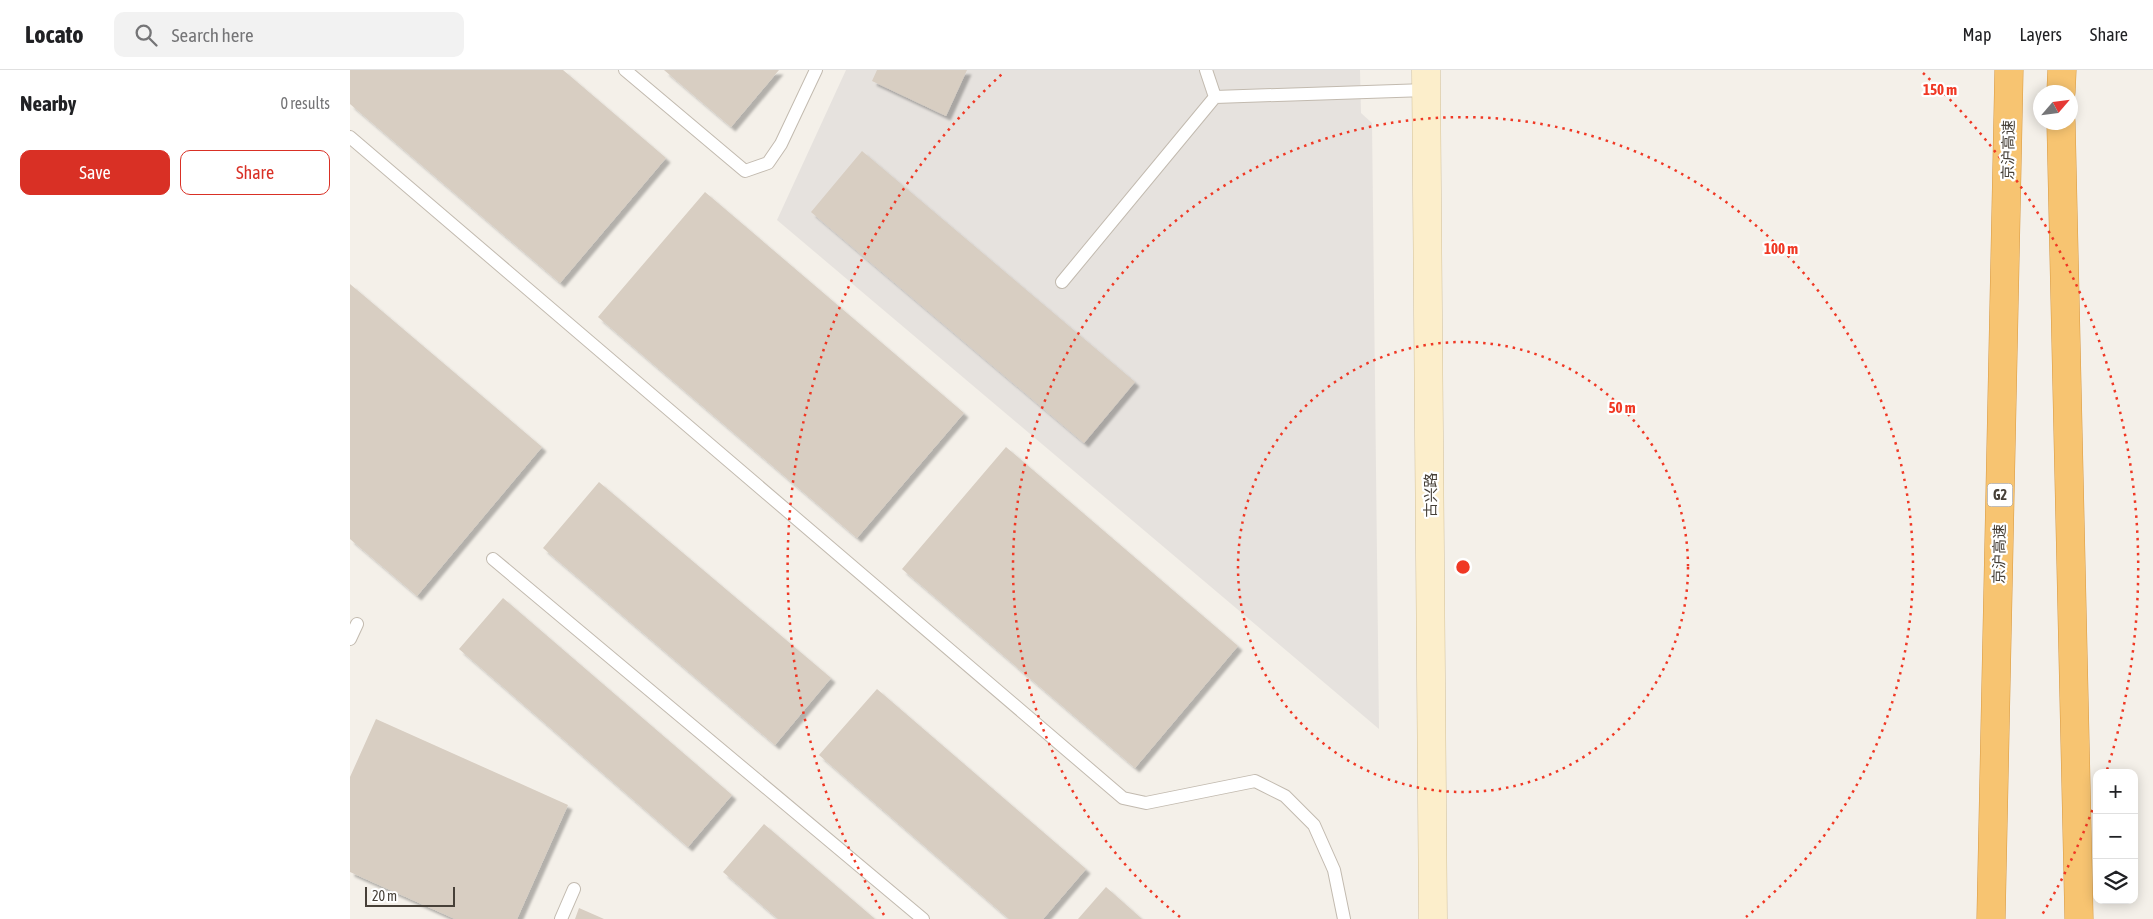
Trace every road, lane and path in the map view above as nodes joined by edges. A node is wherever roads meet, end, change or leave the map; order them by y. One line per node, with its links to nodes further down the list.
1 (624, 70): 2 (lane)
2 (816, 70)
3 (1206, 70): 8 (lane)
4 (2009, 70): 20 (highway, 京沪高速 / G2)
5 (2062, 70): 7 (highway)
6 (1426, 80): 8 (lane); 19 (street, 古兴路)
7 (2061, 85)
8 (1216, 97): 11 (lane)
9 (2061, 130): 21 (highway)
10 (350, 137): 18 (lane)
11 (1062, 282)
12 (493, 560): 17 (lane)
13 (357, 624): 14 (lane)
14 (350, 639)
15 (574, 889): 16 (lane)
16 (561, 919)
17 (923, 919)
18 (1344, 919)
19 (1433, 919)
20 (1991, 919)
21 (2079, 919)

